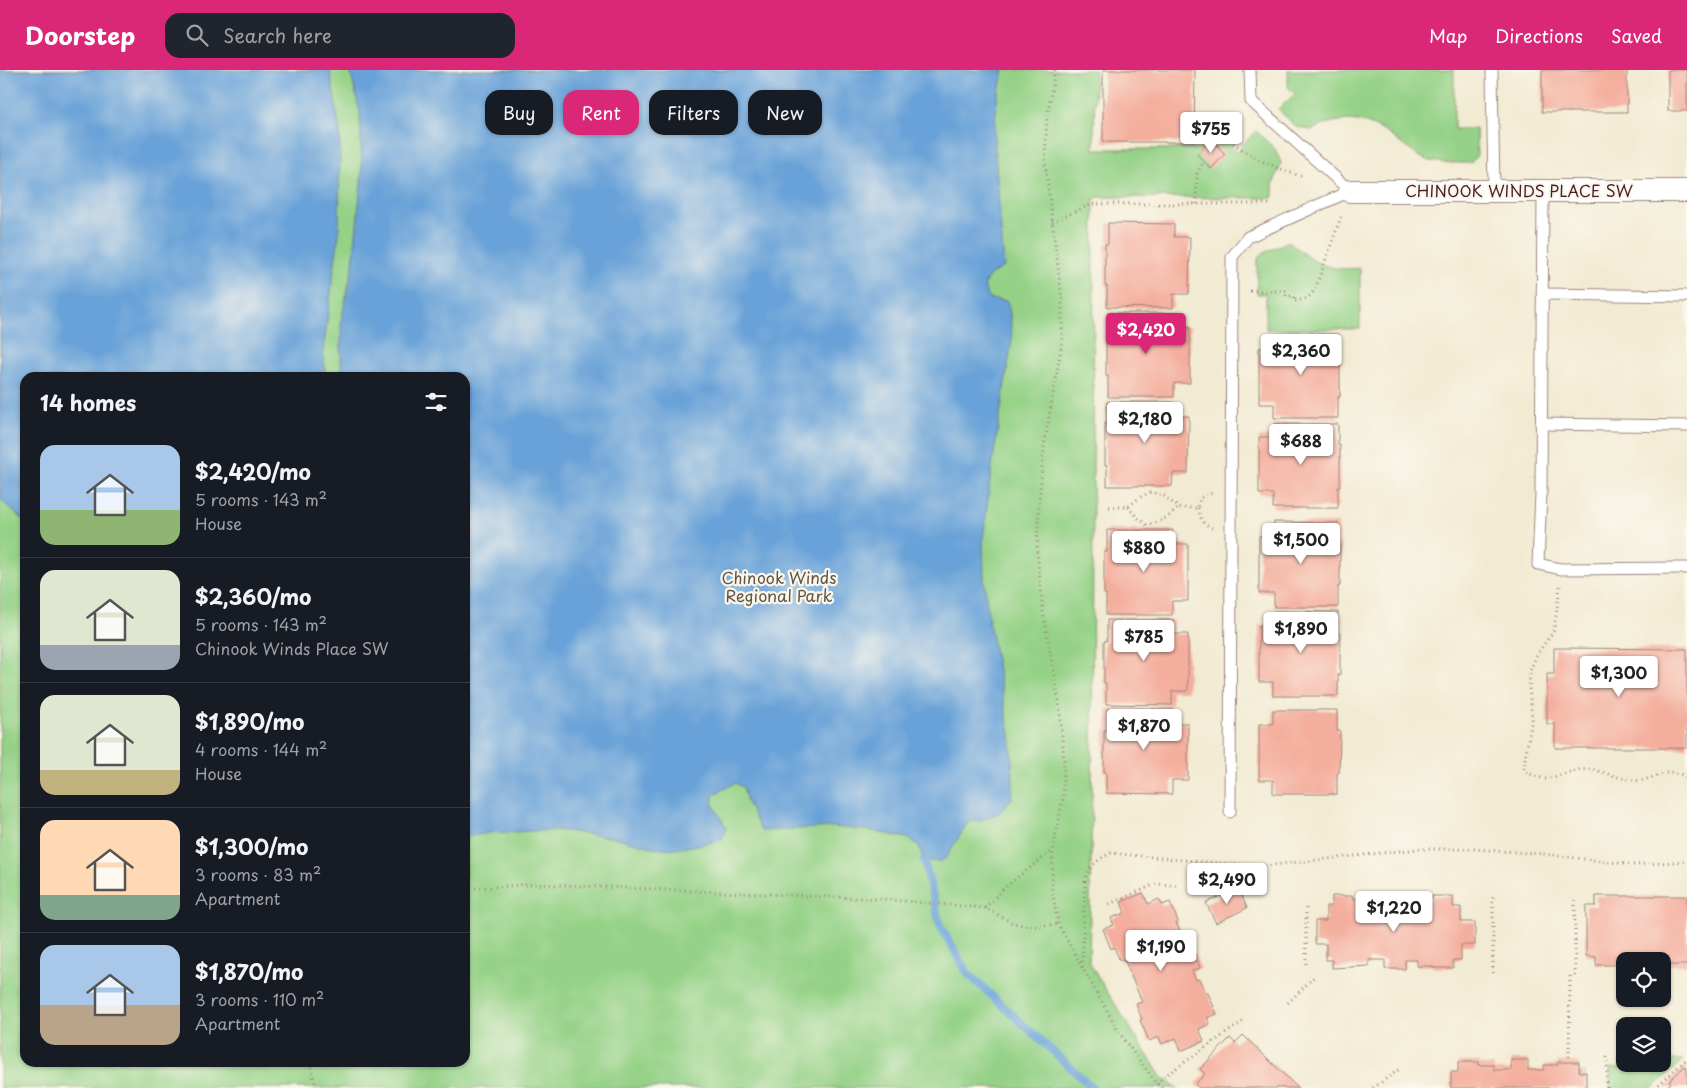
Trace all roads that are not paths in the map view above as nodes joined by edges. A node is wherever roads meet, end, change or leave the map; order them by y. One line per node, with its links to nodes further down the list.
1 (1250, 70): 3 (lane)
2 (1492, 70): 4 (lane)
3 (1350, 191): 4 (street, CHINOOK WINDS PLACE SW); 12 (lane)
4 (1494, 191): 5 (street, CHINOOK WINDS PLACE SW)
5 (1543, 191): 6 (street, CHINOOK WINDS PLACE SW); 7 (lane)
6 (1687, 191)
7 (1543, 294): 8 (lane); 9 (lane)
8 (1687, 296)
9 (1542, 424): 10 (lane); 11 (lane)
10 (1687, 426)
11 (1687, 568)
12 (1230, 812)

